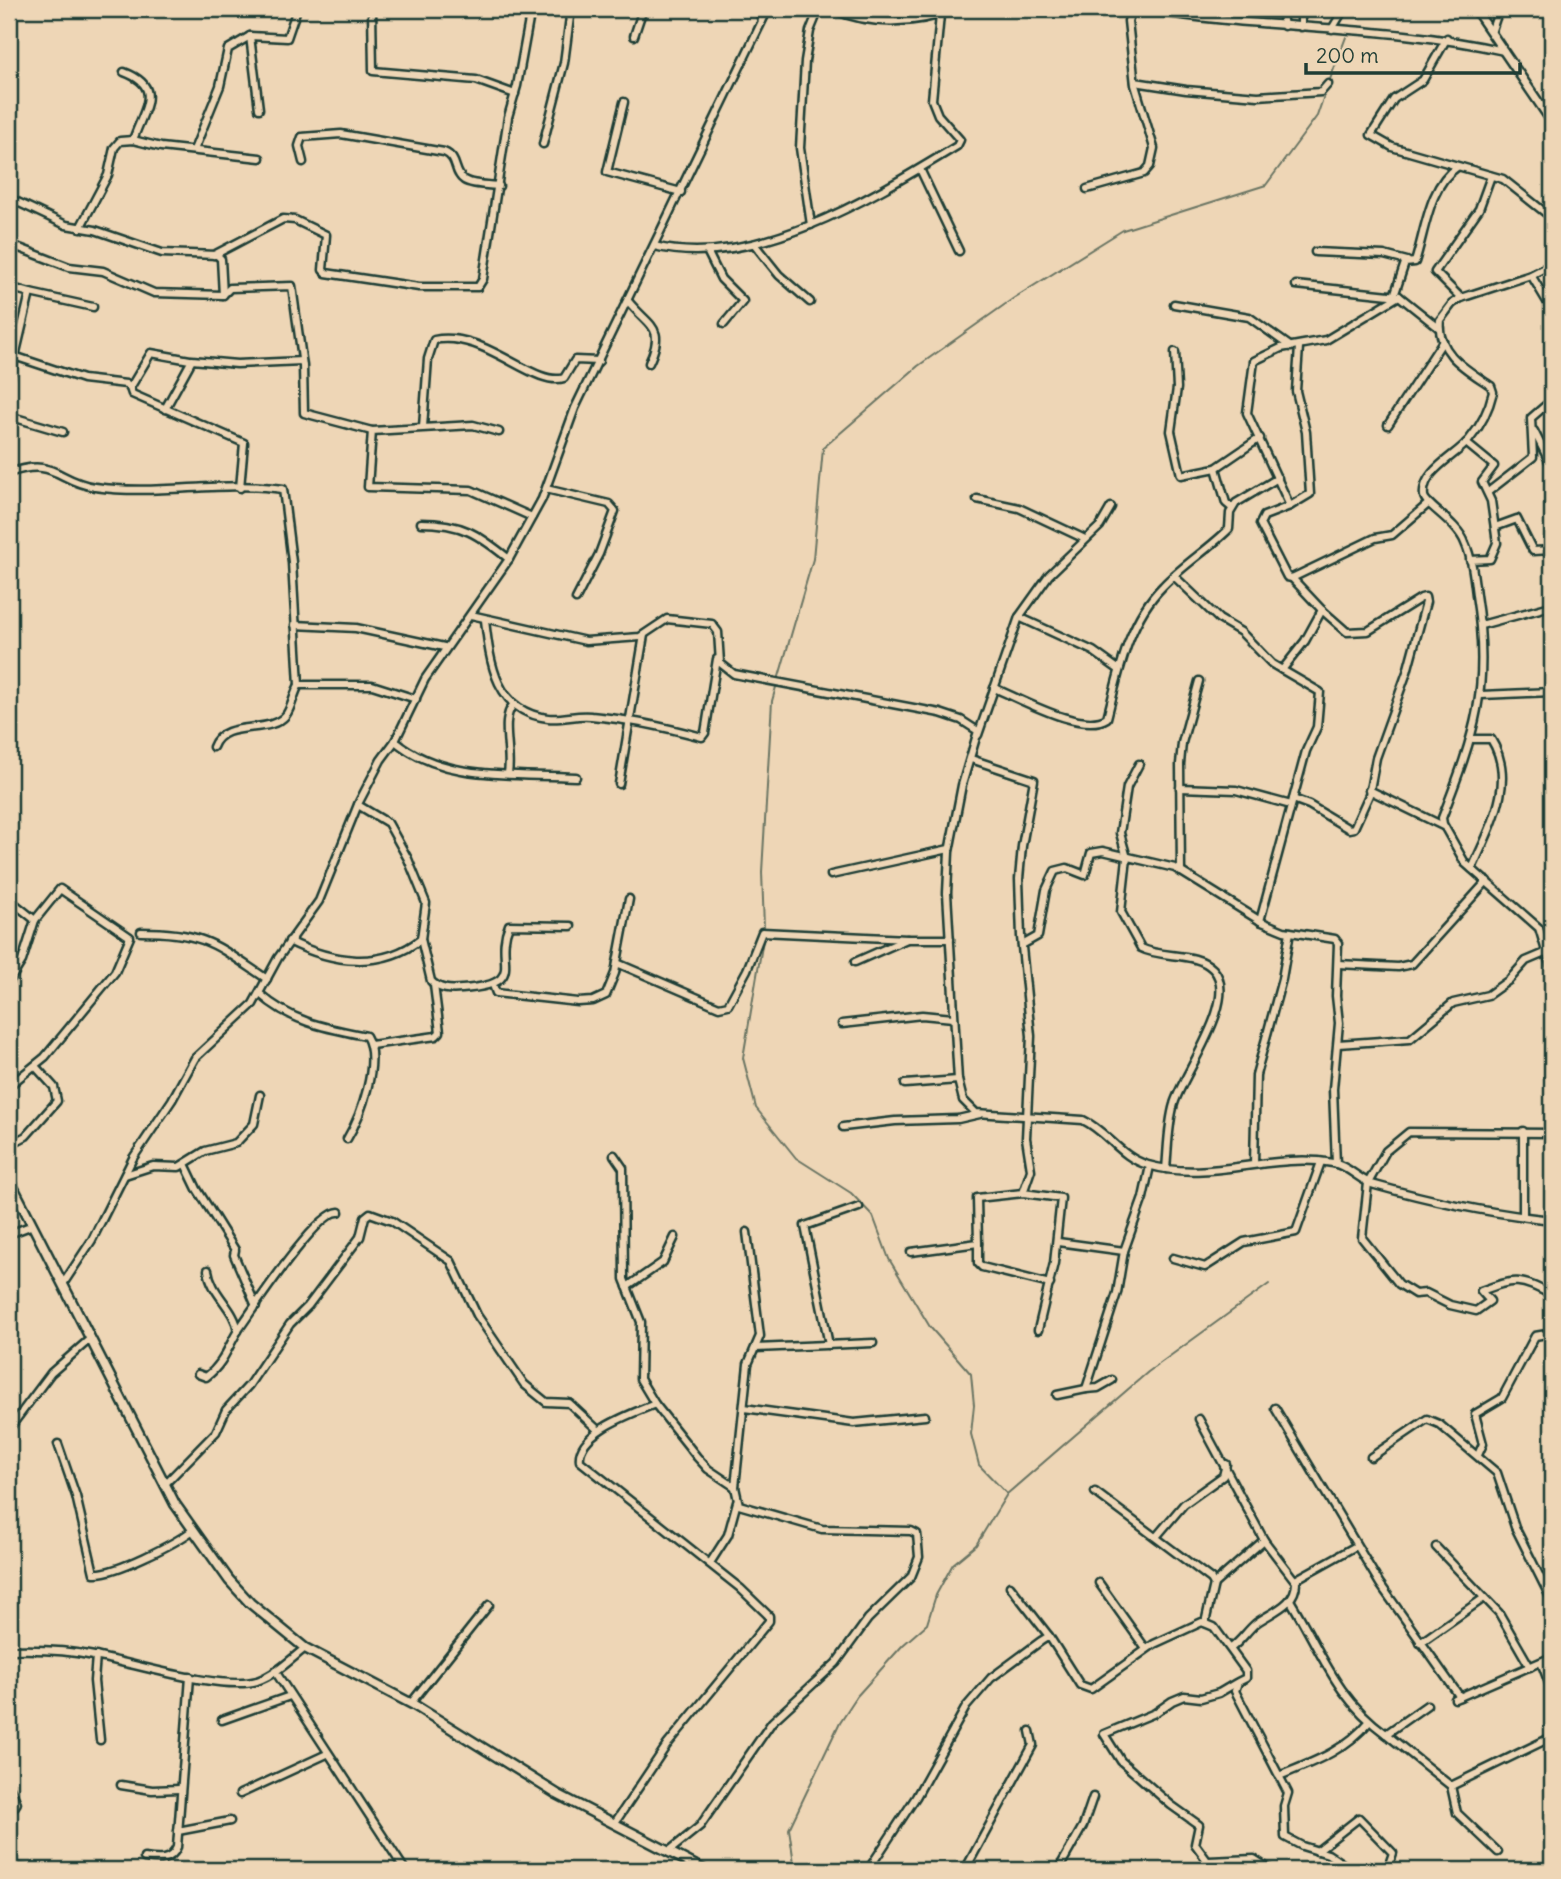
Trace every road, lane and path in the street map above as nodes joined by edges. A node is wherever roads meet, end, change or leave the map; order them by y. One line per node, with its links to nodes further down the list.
1 (297, 9): 27 (street)
2 (372, 9): 34 (street)
3 (531, 9): 34 (street)
4 (571, 9): 39 (street)
5 (643, 9): 28 (street)
6 (758, 9): 22 (street)
7 (768, 9): 22 (street)
8 (820, 9): 51 (street)
9 (832, 9): 21 (street)
10 (858, 9): 21 (street)
11 (957, 9): 20 (street)
12 (1132, 9): 32 (street)
13 (1142, 9): 19 (street)
14 (1281, 9): 23 (street)
15 (1301, 9): 24 (street)
16 (1344, 9): 25 (street)
17 (1475, 9): 26 (street)
18 (1499, 9): 26 (street)
19 (1158, 10): 23 (street)
20 (942, 13): 21 (street); 44 (street)
21 (858, 17)
22 (762, 20): 48 (street)
23 (1284, 26): 24 (street)
24 (1301, 27): 25 (street)
25 (1332, 29): 29 (street)
26 (1492, 30): 30 (street)
27 (250, 36): 36 (street); 40 (street)
28 (634, 36)
29 (1447, 38): 30 (street); 43 (street)
30 (1504, 51): 37 (street)
31 (124, 72): 38 (street)
32 (1135, 82): 33 (street); 47 (street)
33 (1328, 84)
34 (515, 94): 46 (street)
35 (625, 102): 48 (street)
36 (258, 109)
37 (1552, 122)
38 (133, 140): 40 (street); 52 (street)
39 (543, 144)
40 (194, 150): 41 (street)
41 (260, 158)
42 (303, 162): 46 (street)
43 (1457, 167): 45 (street); 60 (street)
44 (920, 169): 51 (street); 56 (street)
45 (1491, 176): 50 (street); 68 (street)
46 (499, 186): 59 (street)
47 (1087, 189)
48 (681, 192): 55 (street)
49 (9, 198): 52 (street)
50 (1552, 218)
51 (811, 225): 54 (street)
52 (80, 228): 59 (street)
53 (9, 244): 66 (street)
54 (755, 245): 58 (street); 70 (street)
55 (654, 246): 58 (street); 69 (street)
56 (958, 251)
57 (1315, 252): 60 (street)
58 (708, 253): 74 (street)
59 (214, 255): 66 (street)
60 (1407, 261): 67 (street)
61 (1552, 264): 62 (street)
62 (1531, 275): 68 (street); 73 (street)
63 (1296, 285): 67 (street)
64 (9, 287): 65 (street)
65 (30, 293): 72 (street); 79 (street)
66 (223, 295): 81 (street)
67 (1396, 296): 75 (street); 77 (street)
68 (1461, 298): 75 (street)
69 (628, 301): 82 (street); 83 (street)
70 (810, 302)
71 (1174, 304): 77 (street)
72 (93, 307)
73 (1552, 310)
74 (724, 324)
75 (1439, 327): 76 (street)
76 (1443, 341): 90 (street); 96 (street)
77 (1295, 347): 95 (street); 108 (street)
78 (1175, 352): 100 (street)
79 (17, 357): 84 (street); 85 (street)
80 (190, 360): 81 (street); 85 (street); 87 (street)
81 (302, 361): 92 (street)
82 (599, 361): 91 (street); 104 (street)
83 (649, 363)
84 (9, 382)
85 (130, 388): 87 (street)
86 (1552, 400): 89 (street)
87 (165, 409): 103 (street)
88 (9, 416): 93 (street)
89 (1530, 423): 97 (street); 98 (street)
90 (1388, 425)
91 (423, 427): 92 (street); 94 (street)
92 (372, 431): 111 (street)
93 (63, 432)
94 (499, 432)
95 (1260, 438): 100 (street); 102 (street)
96 (1466, 443): 105 (street); 107 (street)
97 (1540, 449): 98 (street); 99 (street)
98 (1533, 457): 105 (street)
99 (1552, 467)
100 (1216, 468): 110 (street)
101 (9, 472): 103 (street)
102 (1278, 478): 108 (street); 110 (street)
103 (240, 488): 126 (street)
104 (546, 489): 111 (street); 120 (street)
105 (1488, 492): 113 (street)
106 (977, 499): 114 (street)
107 (1428, 504): 117 (street); 119 (street)
108 (1290, 506): 119 (street)
109 (1111, 507): 114 (street)
110 (1232, 508): 118 (street)
111 (532, 517): 116 (street)
112 (421, 523): 116 (street)
113 (1495, 527): 115 (street); 117 (street)
114 (1085, 539): 124 (street)
115 (1552, 550)
116 (509, 559): 123 (street)
117 (1470, 560): 127 (street)
118 (1175, 577): 131 (street); 132 (street)
119 (1292, 578): 122 (street)
120 (576, 598)
121 (1551, 606): 127 (street)
122 (1322, 610): 132 (street); 151 (street)
123 (471, 615): 125 (street); 129 (street)
124 (1019, 617): 131 (street); 135 (street)
125 (485, 620): 128 (street); 139 (street)
126 (295, 625): 129 (street); 134 (street)
127 (1481, 625): 137 (street)
128 (644, 635): 130 (street); 140 (street)
129 (444, 647): 138 (street)
130 (718, 654): 140 (street); 141 (street)
131 (1118, 669): 135 (street)
132 (1282, 670): 152 (street)
133 (1199, 681): 150 (street)
134 (299, 685): 138 (street); 144 (street)
135 (994, 688): 141 (street)
136 (1552, 692): 137 (street)
137 (1481, 695): 142 (street)
138 (416, 699): 143 (street)
139 (513, 705): 140 (street); 147 (street)
140 (632, 720): 149 (street)
141 (978, 734): 145 (street)
142 (1473, 739): 154 (street); 157 (street)
143 (395, 741): 147 (street); 153 (street)
144 (214, 747)
145 (971, 759): 155 (street); 172 (street)
146 (1139, 764): 156 (street)
147 (508, 773): 148 (street)
148 (576, 776)
149 (619, 784)
150 (1180, 788): 152 (street); 158 (street)
151 (1369, 790): 152 (street); 154 (street)
152 (1292, 802): 164 (street)
153 (358, 806): 168 (street); 171 (street)
154 (1444, 826): 157 (street)
155 (950, 849): 159 (street); 170 (street)
156 (1127, 858): 158 (street); 172 (street); 205 (street)
157 (1472, 869): 160 (street)
158 (1181, 872): 164 (street)
159 (831, 875)
160 (1487, 881): 173 (street); 176 (street)
161 (9, 899): 163 (street)
162 (629, 899): 175 (street)
163 (35, 920): 179 (street); 187 (street)
164 (1260, 921): 167 (street)
165 (571, 926): 181 (street)
166 (141, 932): 178 (street)
167 (1290, 932): 176 (street); 202 (street)
168 (421, 939): 171 (street); 180 (street)
169 (907, 939): 170 (street); 174 (street); 175 (street)
170 (950, 939): 183 (street)
171 (289, 941): 178 (street)
172 (1022, 945): 193 (street)
173 (1549, 951): 177 (street); 185 (street)
174 (855, 962)
175 (617, 963): 181 (street)
176 (1338, 964): 185 (street)
177 (1552, 971)
178 (267, 979): 182 (street)
179 (9, 982)
180 (434, 985): 181 (street); 186 (street)
181 (493, 985)
182 (260, 994): 186 (street); 206 (street)
183 (953, 1018): 184 (street); 188 (street)
184 (842, 1024)
185 (1338, 1044): 203 (street)
186 (371, 1045): 197 (street)
187 (35, 1066): 190 (street); 198 (street)
188 (958, 1080): 189 (street); 192 (street)
189 (905, 1084)
190 (9, 1086)
191 (260, 1095): 201 (street)
192 (980, 1114): 193 (street); 194 (street)
193 (1029, 1117): 204 (street); 209 (street)
194 (843, 1127)
195 (1523, 1131): 196 (street); 208 (street); 212 (street)
196 (1552, 1133)
197 (347, 1139)
198 (9, 1144)
199 (614, 1155): 226 (street)
200 (1321, 1162): 202 (street); 203 (street); 222 (street)
201 (185, 1164): 206 (street); 228 (street)
202 (1254, 1164): 205 (street)
203 (1336, 1164): 208 (street)
204 (1150, 1166): 205 (street); 220 (street)
205 (1166, 1169)
206 (125, 1175): 224 (street)
207 (9, 1179): 214 (main road)
208 (1368, 1183): 212 (street); 227 (street)
209 (1023, 1193): 218 (street); 219 (street)
210 (859, 1207): 234 (street)
211 (339, 1212): 228 (street)
212 (1523, 1214): 213 (street)
213 (1552, 1220)
214 (33, 1225): 216 (street); 224 (main road)
215 (747, 1232): 235 (street)
216 (9, 1234)
217 (675, 1237): 226 (street)
218 (1058, 1242): 220 (street); 225 (street)
219 (978, 1243): 221 (street); 225 (street)
220 (1124, 1251): 238 (street)
221 (911, 1252)
222 (1173, 1258)
223 (208, 1270): 230 (street)
224 (63, 1284): 232 (main road)
225 (1050, 1284): 229 (street)
226 (627, 1287): 240 (street)
227 (1552, 1295)
228 (256, 1306): 230 (street)
229 (1038, 1330)
230 (239, 1331): 236 (street)
231 (1552, 1333): 248 (street)
232 (91, 1338): 245 (street); 251 (main road)
233 (873, 1343): 234 (street)
234 (830, 1345): 235 (street)
235 (756, 1348): 241 (street)
236 (198, 1374)
237 (1112, 1380): 238 (street)
238 (1086, 1389): 239 (street)
239 (1057, 1395)
240 (655, 1404): 246 (street); 252 (street)
241 (744, 1408): 243 (street); 252 (street)
242 (1275, 1408): 258 (street)
243 (925, 1416)
244 (1199, 1419): 250 (street)
245 (9, 1429)
246 (598, 1430): 251 (street); 260 (street)
247 (58, 1444): 255 (street)
248 (1478, 1455): 249 (street); 267 (street)
249 (1371, 1457)
250 (1226, 1464): 256 (street); 257 (street)
251 (165, 1484): 255 (main road)
252 (735, 1487): 254 (street)
253 (1095, 1492): 256 (street)
254 (737, 1502): 260 (street); 306 (street)
255 (193, 1530): 272 (main road)
256 (1156, 1537): 263 (street)
257 (1264, 1540): 261 (street); 263 (street)
258 (1356, 1546): 261 (street); 271 (street)
259 (1436, 1547): 265 (street)
260 (710, 1563): 303 (street)
261 (1294, 1580): 266 (street)
262 (1099, 1583): 274 (street)
263 (1214, 1584): 269 (street)
264 (1010, 1586): 270 (street)
265 (1484, 1598): 271 (street); 279 (street)
266 (1290, 1600): 273 (street); 288 (street)
267 (1552, 1601)
268 (489, 1605): 285 (street)
269 (1205, 1623): 273 (street); 274 (street)
270 (1049, 1636): 274 (street); 313 (street)
271 (1420, 1643): 279 (street)
272 (305, 1648): 280 (street); 285 (main road)
273 (1231, 1648): 282 (street)
274 (1146, 1649)
275 (9, 1650): 276 (street)
276 (96, 1656): 281 (street); 292 (street)
277 (1552, 1657): 278 (street)
278 (1541, 1662): 279 (street); 283 (street)
279 (1530, 1667)
280 (275, 1671): 281 (street); 284 (street)
281 (190, 1677): 298 (street)
282 (1238, 1682): 294 (street); 310 (street)
283 (1552, 1691)
284 (290, 1696): 287 (street); 293 (street)
285 (411, 1703): 303 (main road)
286 (1427, 1705): 290 (street)
287 (222, 1720)
288 (1369, 1722): 290 (street); 294 (street)
289 (1030, 1731): 314 (street)
290 (1386, 1734): 297 (street)
291 (1552, 1737): 297 (street)
292 (100, 1740)
293 (327, 1754): 299 (street); 311 (street)
294 (1279, 1776): 305 (street)
295 (9, 1785): 301 (street)
296 (121, 1785): 298 (street)
297 (1451, 1786): 307 (street)
298 (180, 1789): 304 (street)
299 (240, 1794)
300 (1093, 1797): 315 (street)
301 (9, 1815)
302 (230, 1821): 304 (street)
303 (614, 1824): 306 (main road)
304 (178, 1831): 308 (street)
305 (1317, 1851): 319 (street); 320 (street)
306 (668, 1852): 312 (main road)
307 (1498, 1852)
308 (144, 1858)
309 (1228, 1859): 310 (street); 317 (street); 318 (street)
310 (1209, 1861): 316 (street)
311 (405, 1870)
312 (703, 1870)
313 (871, 1870)
314 (965, 1870)
315 (1058, 1870)
316 (1214, 1870)
317 (1228, 1870)
318 (1271, 1870)
319 (1352, 1870)
320 (1387, 1870)

